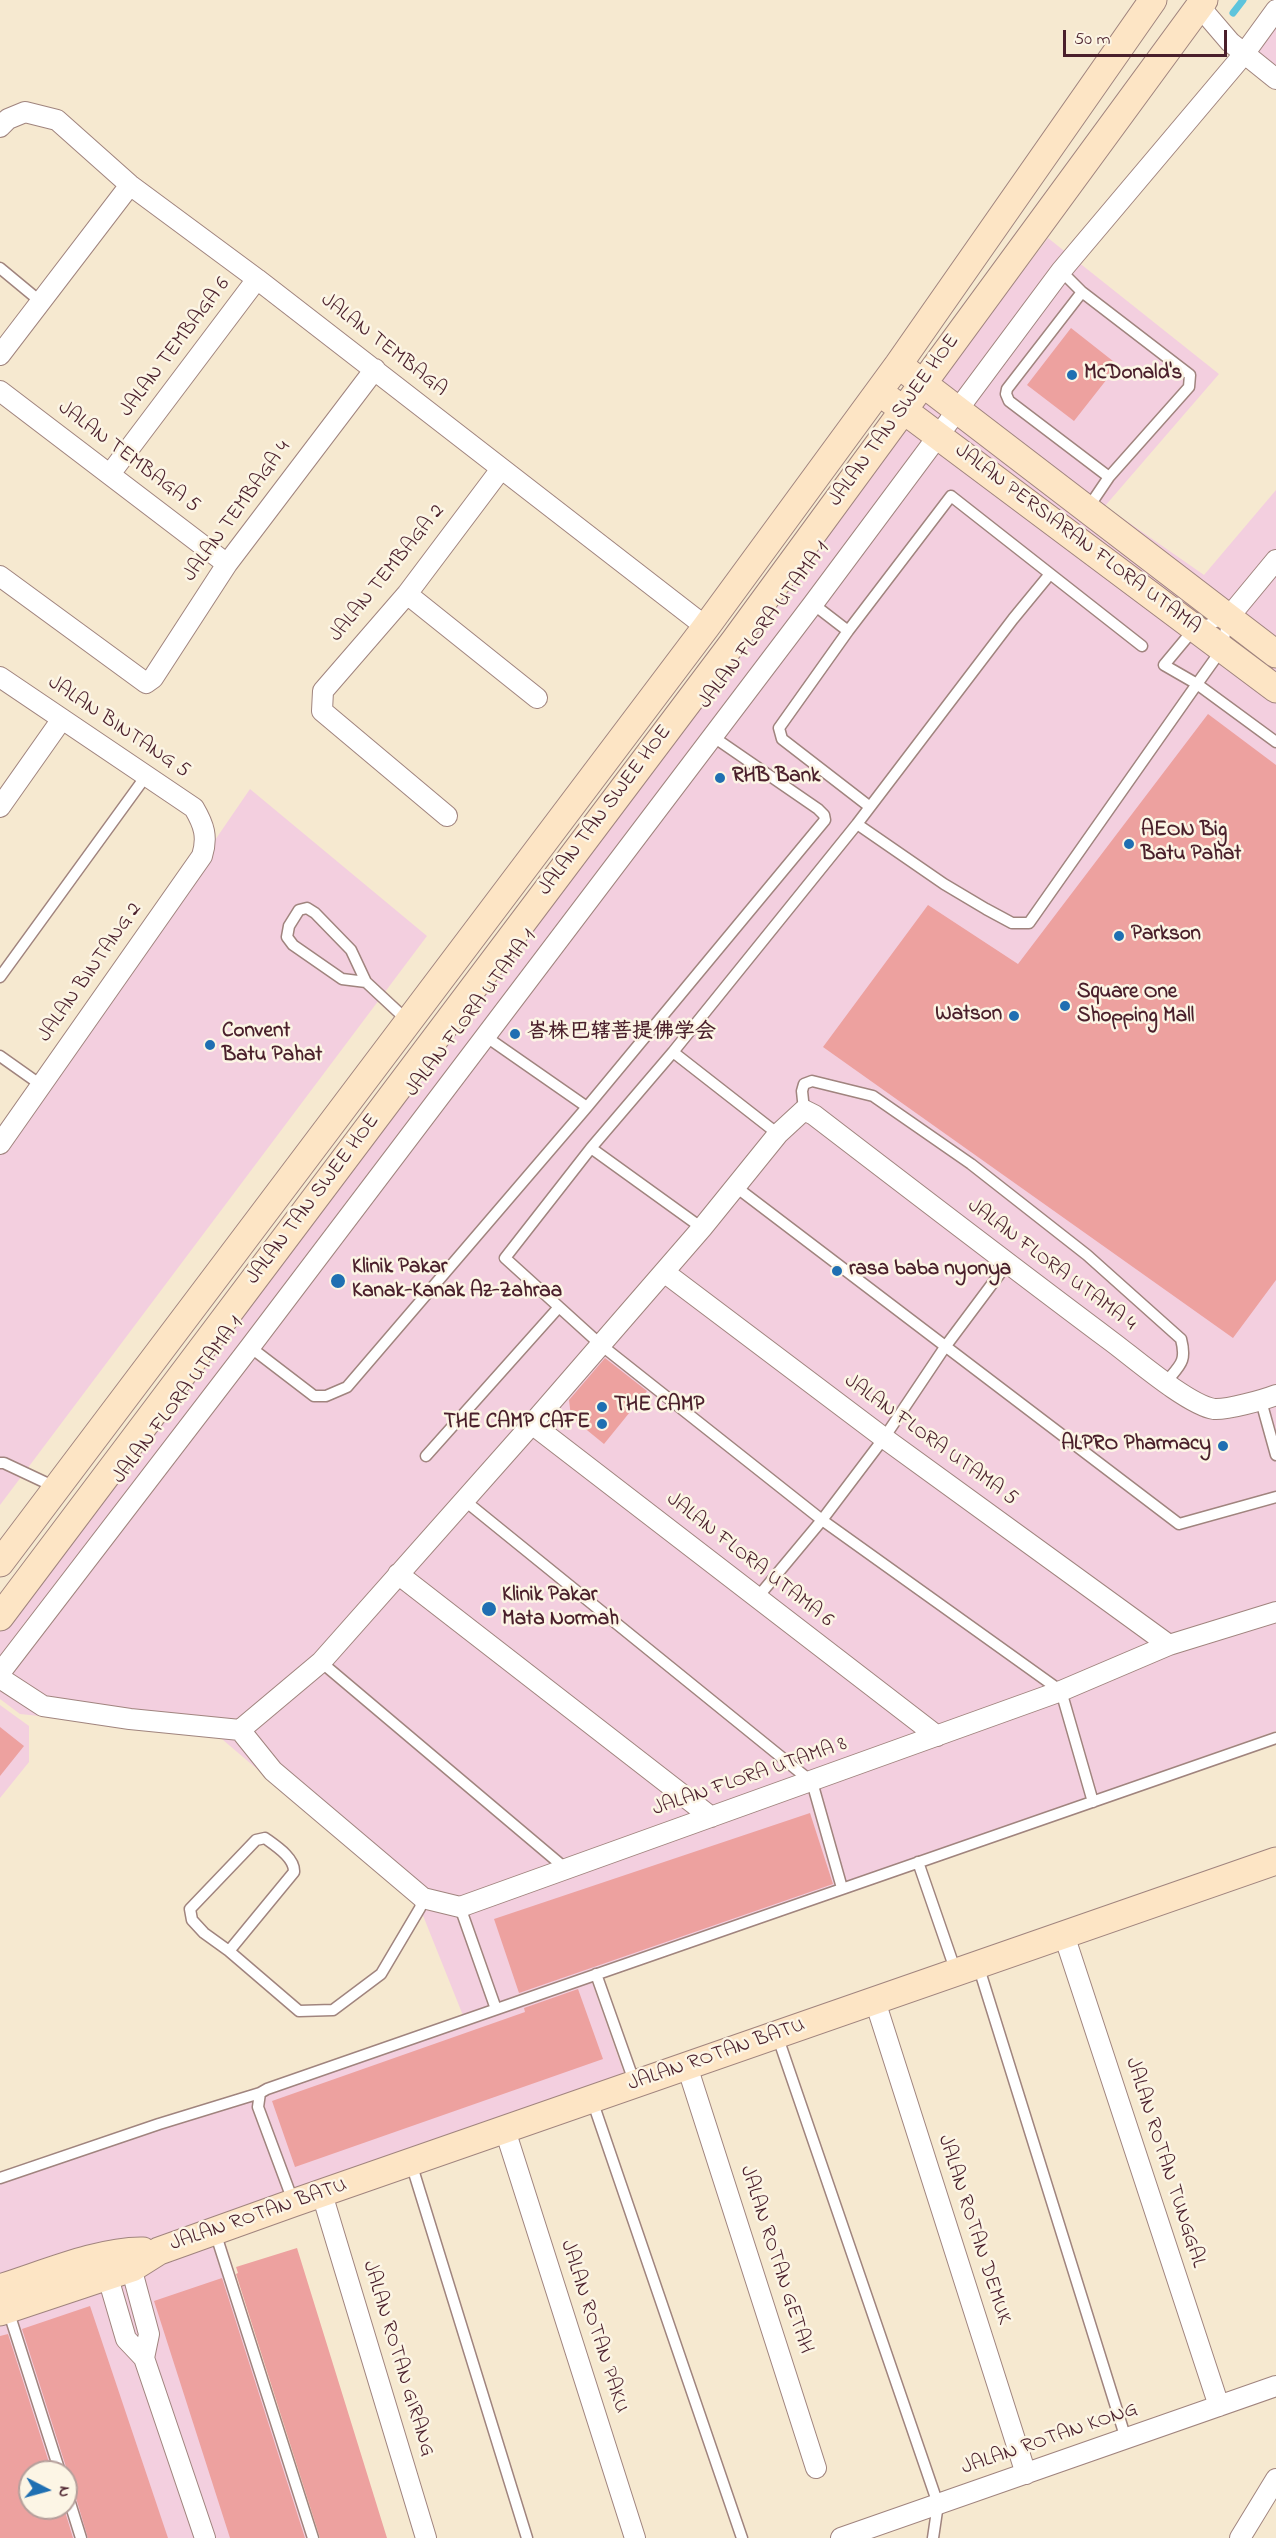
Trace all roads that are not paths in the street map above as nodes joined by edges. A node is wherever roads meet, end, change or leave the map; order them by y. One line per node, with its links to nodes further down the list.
1 (1148, 2): 14 (main road, JALAN TAN SWEE HOE)
2 (1205, 9): 4 (street); 16 (main road, JALAN TAN SWEE HOE)
3 (1276, 10): 4 (street, JALAN FLORA UTAMA 1)
4 (1237, 48): 5 (street); 9 (street, JALAN FLORA UTAMA 1)
5 (1276, 79)
6 (0, 127): 7 (street, JALAN TEMBAGA)
7 (130, 185): 10 (street, JALAN TEMBAGA); 12 (street)
8 (0, 268): 12 (lane)
9 (1061, 271): 11 (lane); 19 (street, JALAN FLORA UTAMA 1)
10 (257, 279): 15 (street, JALAN TEMBAGA); 23 (street, JALAN TEMBAGA 6)
11 (1082, 292): 24 (lane); 24 (lane)
12 (41, 302): 13 (street)
13 (0, 355)
14 (898, 364): 16 (main road, JALAN PERSIARAN FLORA UTAMA); 18 (main road, JALAN TAN SWEE HOE)
15 (375, 369): 22 (street, JALAN TEMBAGA); 27 (street, JALAN TEMBAGA 4)
16 (923, 382): 19 (main road, JALAN PERSIARAN FLORA UTAMA); 20 (main road, JALAN TAN SWEE HOE)
17 (0, 391): 23 (street, JALAN TEMBAGA 5)
18 (878, 391): 20 (main road, JALAN PERSIARAN FLORA UTAMA); 33 (main road, JALAN TAN SWEE HOE)
19 (957, 409): 21 (street, JALAN FLORA UTAMA 1); 25 (main road, JALAN PERSIARAN FLORA UTAMA)
20 (903, 410): 21 (main road, JALAN PERSIARAN FLORA UTAMA); 87 (main road, JALAN TAN SWEE HOE)
21 (938, 436): 31 (street, JALAN FLORA UTAMA 1); 34 (main road, JALAN PERSIARAN FLORA UTAMA)
22 (501, 468): 30 (street, JALAN TEMBAGA 2); 33 (street, JALAN TEMBAGA)
23 (110, 474): 27 (street, JALAN TEMBAGA 5)
24 (1109, 477): 25 (lane)
25 (1086, 510): 32 (main road, JALAN PERSIARAN FLORA UTAMA)
26 (1276, 560): 32 (street)
27 (227, 564): 29 (street, JALAN TEMBAGA 4)
28 (1050, 574): 35 (lane); 36 (lane); 48 (lane)
29 (0, 576)
30 (407, 594): 42 (street); 49 (street, JALAN TEMBAGA 2)
31 (813, 604): 35 (lane); 44 (street, JALAN FLORA UTAMA 1)
32 (1228, 618): 34 (lane); 37 (lane); 38 (main road, JALAN PERSIARAN FLORA UTAMA)
33 (706, 627): 54 (main road, JALAN TAN SWEE HOE)
34 (1194, 628): 37 (main road, JALAN PERSIARAN FLORA UTAMA); 40 (lane)
35 (848, 632): 48 (lane)
36 (1142, 646)
37 (1222, 649): 40 (lane); 41 (main road, JALAN PERSIARAN FLORA UTAMA)
38 (1276, 654)
39 (0, 677): 43 (street, JALAN BINTANG 5)
40 (1197, 684): 45 (lane); 51 (lane)
41 (1276, 689)
42 (537, 698)
43 (62, 719): 46 (street, JALAN BINTANG 5); 47 (street)
44 (712, 736): 55 (street, JALAN FLORA UTAMA 1); 59 (lane)
45 (1276, 742)
46 (146, 776): 50 (street, JALAN BINTANG 5); 52 (lane)
47 (0, 807)
48 (870, 807): 51 (lane)
49 (447, 816)
50 (204, 824): 58 (street, JALAN BINTANG 2)
51 (857, 824): 56 (lane)
52 (0, 977)
53 (366, 982): 53 (lane); 54 (lane)
54 (410, 1022): 79 (main road, JALAN TAN SWEE HOE)
55 (485, 1036): 59 (lane); 70 (street, JALAN FLORA UTAMA 1)
56 (673, 1052): 61 (lane); 63 (lane)
57 (0, 1056): 58 (lane)
58 (41, 1085): 62 (street, JALAN BINTANG 2)
59 (587, 1107): 70 (lane)
60 (809, 1113): 61 (street); 66 (street, JALAN FLORA UTAMA 4); 72 (lane)
61 (778, 1134): 64 (street)
62 (0, 1144)
63 (591, 1148): 65 (lane); 68 (lane)
64 (735, 1187): 65 (street); 71 (lane)
65 (702, 1228): 67 (street)
66 (1007, 1264): 71 (lane); 72 (street, JALAN FLORA UTAMA 4)
67 (664, 1272): 69 (street); 75 (street, JALAN FLORA UTAMA 5)
68 (558, 1307): 69 (lane); 77 (lane)
69 (601, 1345): 74 (street); 82 (lane)
70 (250, 1347): 90 (street, JALAN FLORA UTAMA 1)
71 (945, 1347): 75 (lane); 80 (lane)
72 (1166, 1382): 73 (street, JALAN FLORA UTAMA 4)
73 (1268, 1398): 76 (lane)
74 (532, 1424): 81 (street); 85 (street, JALAN FLORA UTAMA 6)
75 (884, 1438): 82 (lane); 88 (street, JALAN FLORA UTAMA 5)
76 (1276, 1455)
77 (426, 1456)
78 (0, 1463): 79 (lane)
79 (56, 1487): 83 (main road, JALAN TAN SWEE HOE)
80 (1276, 1497)
81 (464, 1500): 84 (street); 96 (lane)
82 (822, 1520): 85 (lane); 92 (lane)
83 (0, 1563)
84 (398, 1574): 89 (street); 98 (street)
85 (757, 1598): 94 (street, JALAN FLORA UTAMA 6)
86 (1276, 1612): 88 (street, JALAN FLORA UTAMA 8)
87 (0, 1617)
88 (1169, 1645): 92 (street, JALAN FLORA UTAMA 8)
89 (321, 1662): 93 (street); 101 (lane)
90 (0, 1673)
91 (0, 1678): 93 (street)
92 (1061, 1691): 94 (street, JALAN FLORA UTAMA 8); 97 (lane)
93 (240, 1730): 103 (street)
94 (937, 1736): 96 (street, JALAN FLORA UTAMA 8)
95 (1276, 1738): 97 (lane)
96 (812, 1782): 98 (street, JALAN FLORA UTAMA 8); 102 (lane)
97 (1092, 1802): 100 (lane)
98 (711, 1817): 101 (street, JALAN FLORA UTAMA 8)
99 (1276, 1861): 105 (main road, JALAN ROTAN BATU)
100 (918, 1862): 102 (lane); 107 (lane)
101 (565, 1868): 104 (street, JALAN FLORA UTAMA 8)
102 (842, 1888): 108 (lane)
103 (423, 1898): 104 (street); 106 (lane)
104 (460, 1907): 110 (lane)
105 (1064, 1935): 107 (main road, JALAN ROTAN BATU); 125 (street, JALAN ROTAN TUNGGAL)
106 (229, 1951): 106 (lane)
107 (967, 1968): 109 (main road, JALAN ROTAN BATU); 126 (lane)
108 (596, 1974): 110 (lane); 113 (lane)
109 (875, 2001): 111 (main road, JALAN ROTAN BATU); 129 (street, JALAN ROTAN DEMUK)
110 (496, 2009): 114 (lane)
111 (776, 2035): 112 (main road, JALAN ROTAN BATU); 131 (lane)
112 (687, 2066): 113 (main road, JALAN ROTAN BATU); 128 (street, JALAN ROTAN GETAH)
113 (635, 2084): 115 (main road, JALAN ROTAN BATU)
114 (260, 2093): 118 (lane); 120 (lane)
115 (592, 2099): 116 (main road, JALAN ROTAN BATU); 139 (lane)
116 (505, 2130): 117 (main road, JALAN ROTAN BATU); 138 (street, JALAN ROTAN PAKU)
117 (411, 2163): 119 (main road, JALAN ROTAN BATU); 137 (lane)
118 (0, 2178)
119 (322, 2194): 120 (main road, JALAN ROTAN BATU); 136 (street, JALAN ROTAN GIRANG)
120 (293, 2203): 121 (main road, JALAN ROTAN BATU)
121 (215, 2231): 122 (main road, JALAN ROTAN BATU); 135 (lane)
122 (117, 2263): 123 (main road, JALAN ROTAN BATU); 134 (street)
123 (3, 2304): 127 (lane)
124 (1276, 2386): 125 (street, JALAN ROTAN KONG)
125 (1220, 2406): 126 (street, JALAN ROTAN KONG)
126 (1126, 2439): 129 (street, JALAN ROTAN KONG)
127 (56, 2460)
128 (816, 2468)
129 (1026, 2474): 131 (street, JALAN ROTAN KONG)
130 (1276, 2480): 142 (street)
131 (938, 2504): 140 (street, JALAN ROTAN KONG); 141 (lane)
132 (75, 2520): 133 (lane)
133 (81, 2538)
134 (205, 2538)
135 (313, 2538)
136 (426, 2538)
137 (527, 2538)
138 (634, 2538)
139 (742, 2538)
140 (841, 2538)
141 (933, 2538)
142 (1240, 2538)

